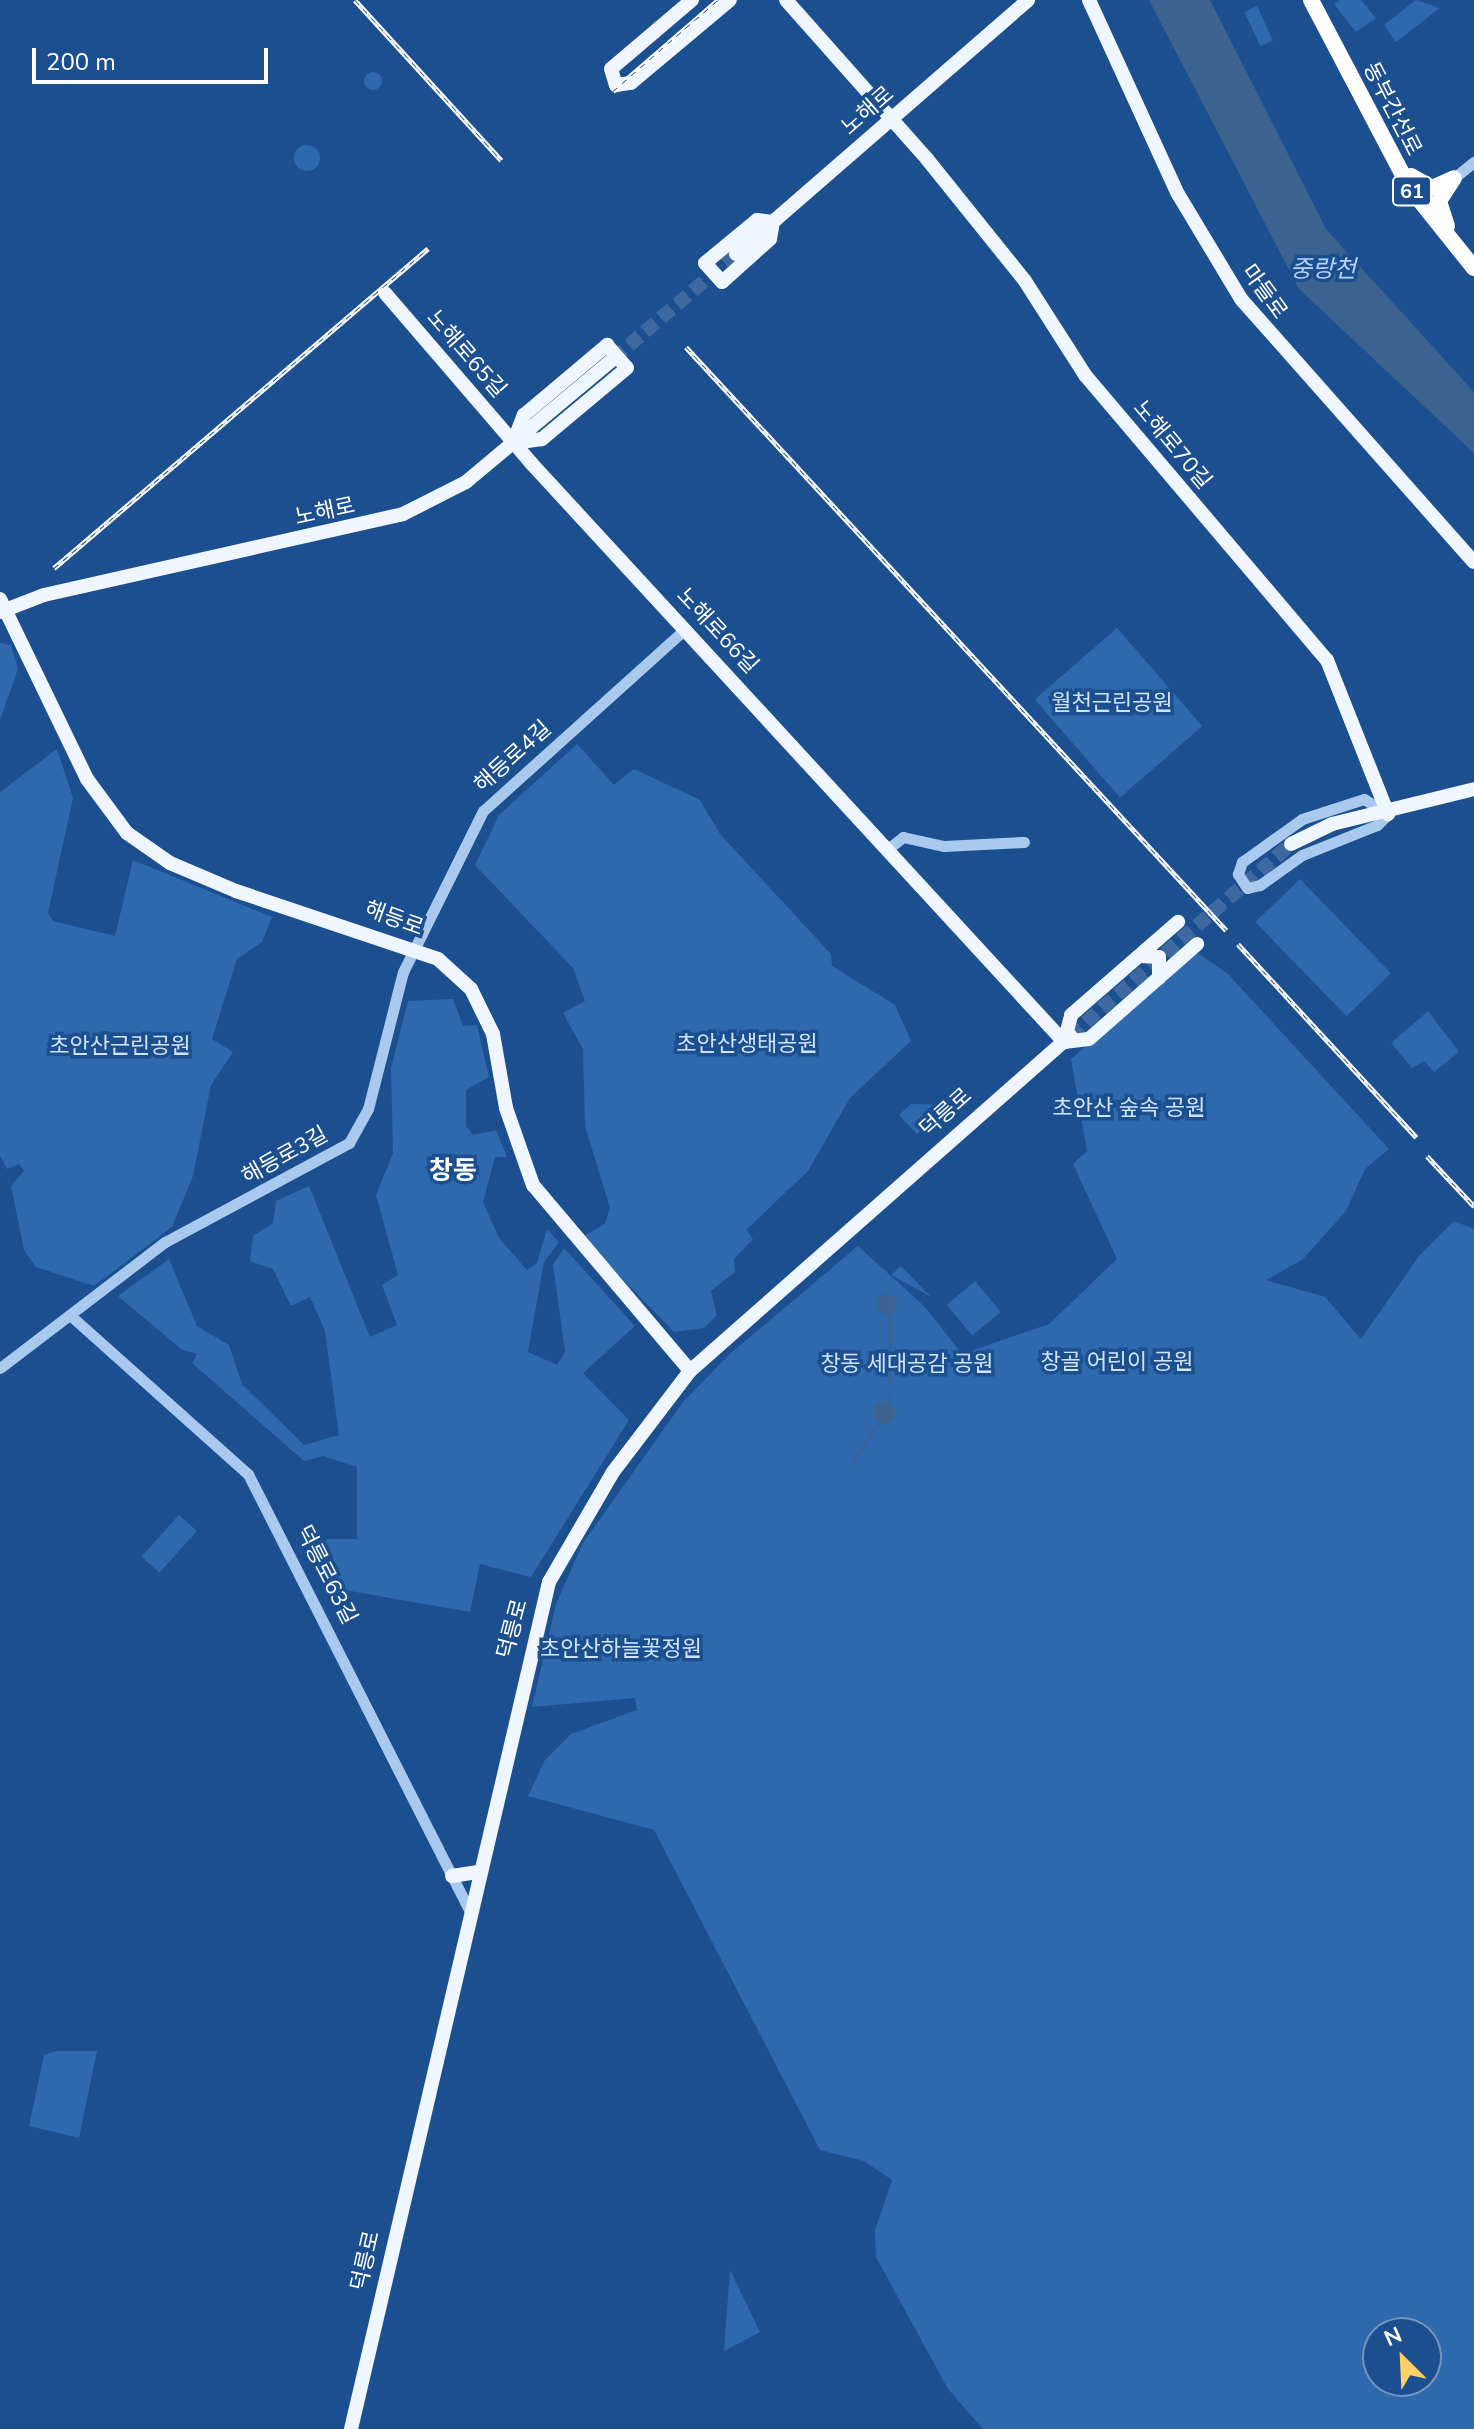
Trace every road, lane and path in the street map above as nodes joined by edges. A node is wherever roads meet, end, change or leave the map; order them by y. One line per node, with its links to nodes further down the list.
1 (692, 0): 2 (main road)
2 (730, 0)
3 (786, 0): 8 (main road, 노해로70길)
4 (1028, 0): 8 (main road, 노해로)
5 (1089, 0): 20 (main road, 마들로)
6 (1311, 0): 14 (highway, 동부간선로 / 61)
7 (1322, 0): 10 (highway)
8 (891, 120): 13 (main road, 노해로); 24 (main road, 노해로70길)
9 (1474, 162): 11 (street)
10 (1411, 176): 11 (highway); 12 (highway)
11 (1454, 178): 12 (highway)
12 (1441, 216): 14 (highway)
13 (773, 222): 13 (main road); 15 (main road, 노해로)
14 (1461, 252): 16 (highway, 동부간선로 / 61)
15 (736, 254)
16 (1474, 268)
17 (385, 293): 19 (main road, 노해로65길)
18 (613, 359): 19 (main road, 노해로)
19 (513, 443): 19 (main road); 21 (main road, 노해로); 22 (main road, 노해로66길)
20 (1474, 562)
21 (3, 607): 30 (main road, 해등로)
22 (685, 629): 27 (main road, 노해로66길); 30 (street, 해등로4길)
23 (1474, 789): 24 (main road)
24 (1388, 814): 24 (street); 26 (main road)
25 (1024, 842): 27 (street)
26 (1291, 844)
27 (889, 848): 33 (main road, 노해로66길)
28 (1178, 922): 31 (main road)
29 (1197, 944): 32 (main road)
30 (415, 951): 34 (street, 해등로3길); 36 (main road, 해등로)
31 (1140, 956): 32 (main road); 33 (main road)
32 (1159, 978): 33 (main road)
33 (1067, 1039): 36 (main road, 덕릉로)
34 (71, 1316): 35 (street, 해등로3길); 38 (street, 덕릉로63길)
35 (0, 1368)
36 (690, 1371): 37 (main road, 덕릉로)
37 (477, 1872): 38 (main road); 39 (main road, 덕릉로)
38 (452, 1876): 39 (street, 덕릉로63길)
39 (469, 1909): 40 (main road, 덕릉로)
40 (351, 2429)

